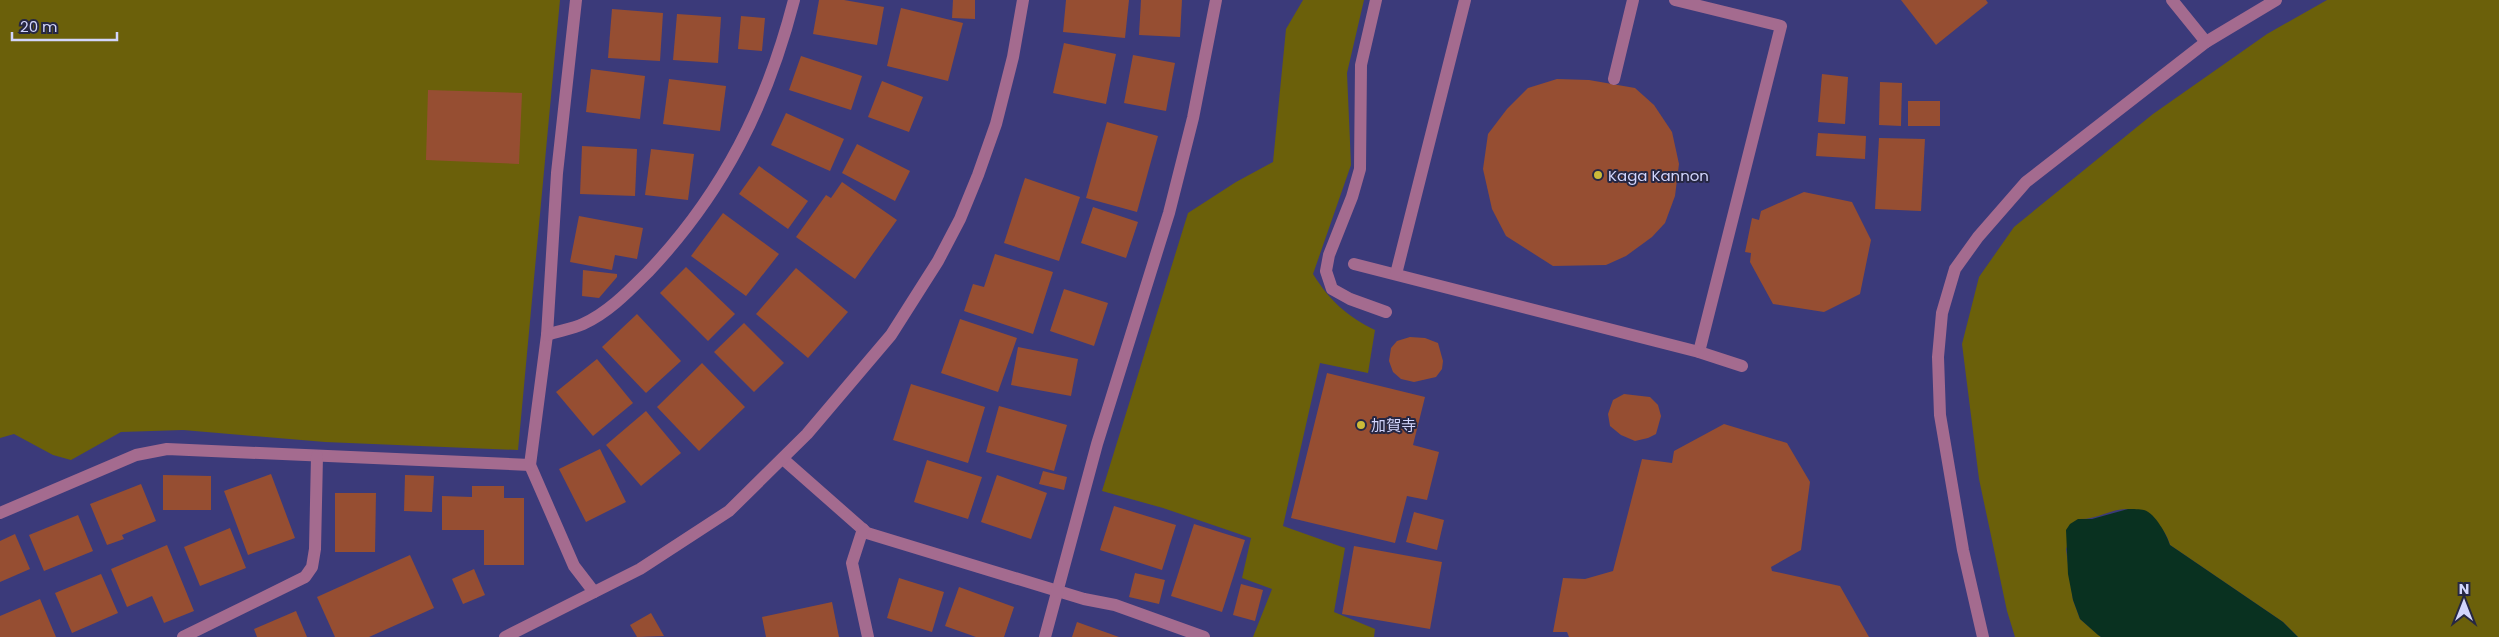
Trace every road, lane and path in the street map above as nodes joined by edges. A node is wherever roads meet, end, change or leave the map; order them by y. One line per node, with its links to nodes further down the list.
1 (576, 0): 16 (street)
2 (794, 0): 16 (street)
3 (1023, 0): 20 (street)
4 (1216, 0): 24 (street)
5 (1376, 0): 15 (street)
6 (1465, 0): 14 (street)
7 (1633, 0): 12 (street)
8 (1674, 0): 17 (street)
9 (2172, 0): 11 (street)
10 (2276, 0): 11 (street)
11 (2206, 42): 31 (street)
12 (1614, 79)
13 (1354, 264): 14 (street)
14 (1396, 274): 17 (street)
15 (1386, 312)
16 (546, 335): 21 (street)
17 (1699, 352): 18 (street)
18 (1742, 366)
19 (317, 456): 21 (street); 22 (street); 26 (street)
20 (783, 459): 23 (street); 25 (street)
21 (530, 465): 25 (street)
22 (0, 513)
23 (863, 529): 24 (street); 28 (street)
24 (1058, 591): 29 (street); 30 (street)
25 (594, 592): 27 (street)
26 (183, 637)
27 (505, 637)
28 (868, 637)
29 (1045, 637)
30 (1204, 637)
31 (1982, 637)

